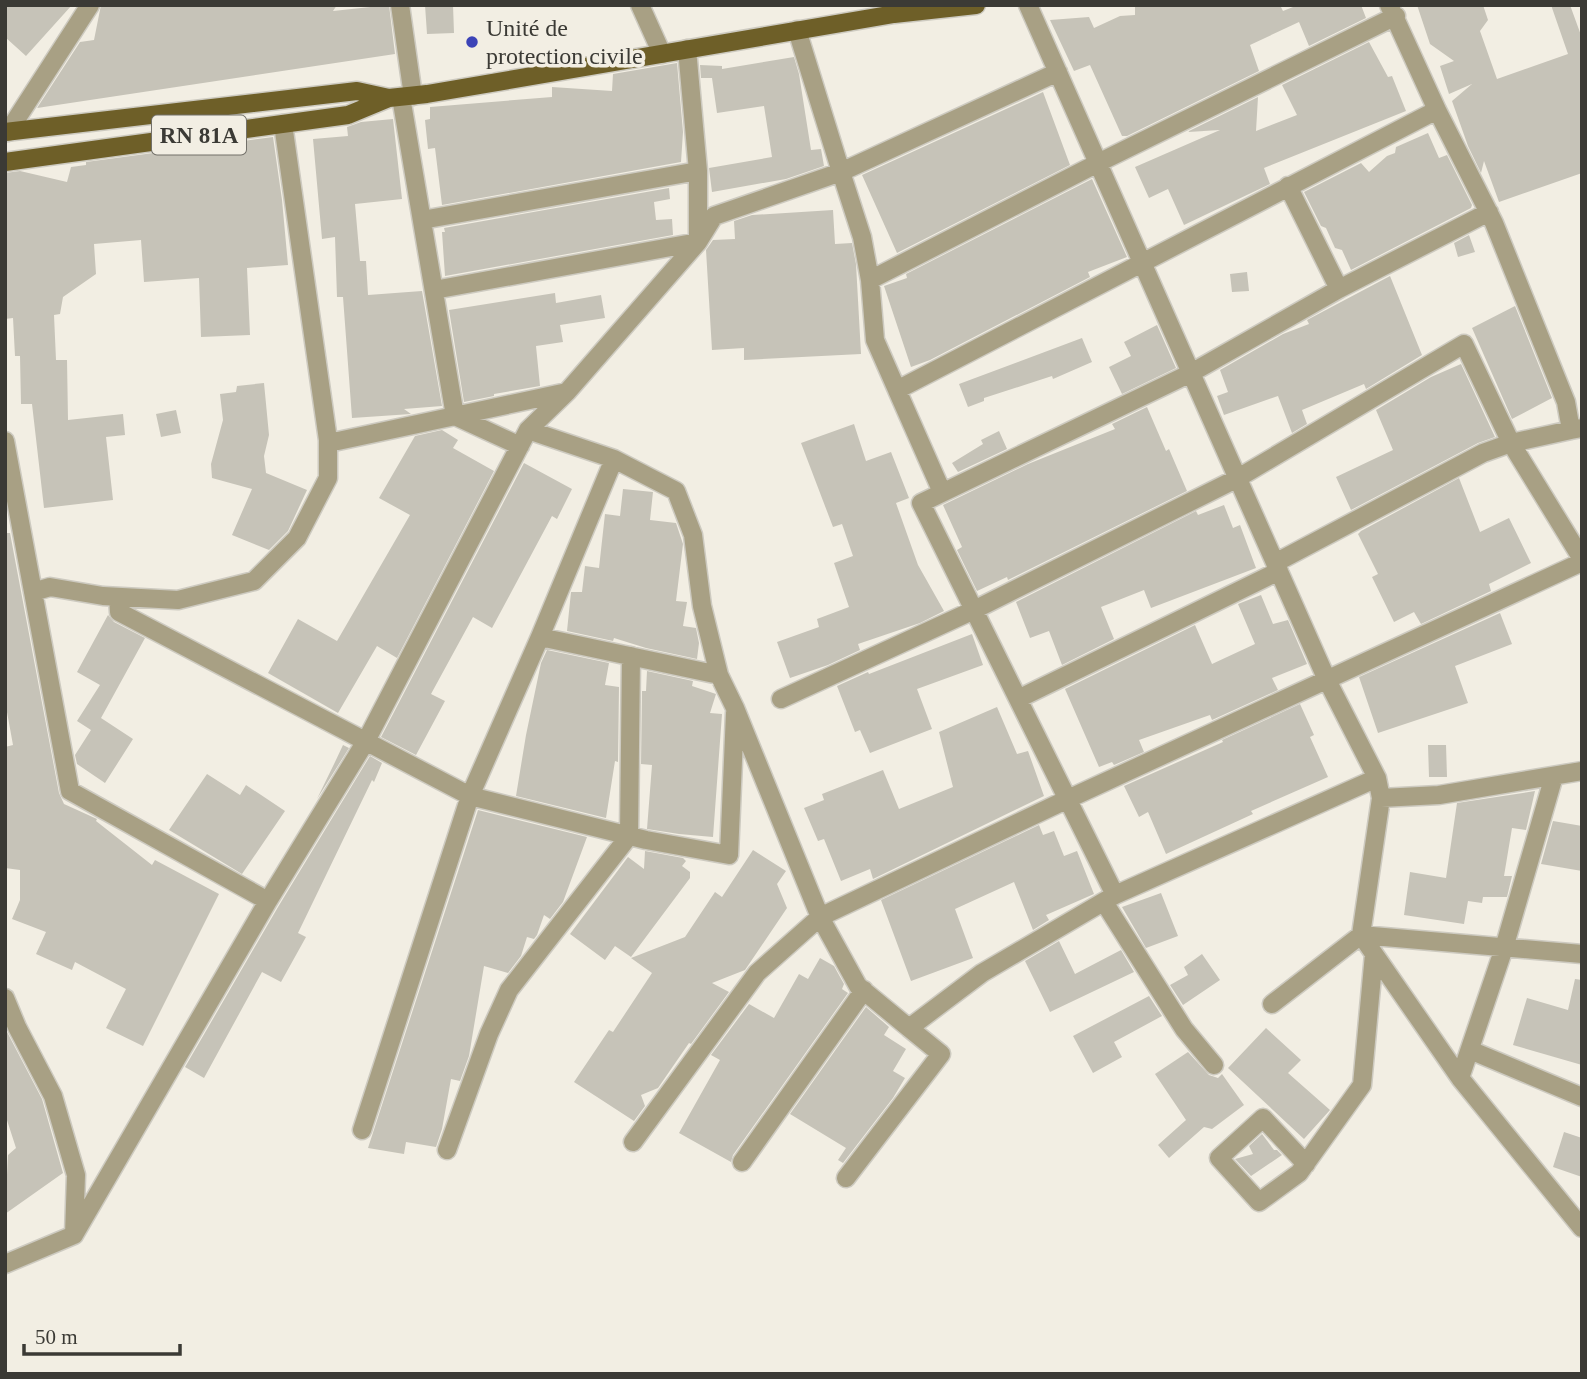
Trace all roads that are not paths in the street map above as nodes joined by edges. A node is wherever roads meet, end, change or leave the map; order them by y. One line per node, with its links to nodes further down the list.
1 (90, 5): 14 (street)
2 (400, 5): 11 (street)
3 (640, 5): 9 (street)
4 (976, 5): 7 (main road, RN 81A)
5 (1028, 5): 10 (street)
6 (1393, 11): 12 (street); 16 (street)
7 (797, 30): 8 (main road, RN 81A); 18 (street)
8 (687, 49): 9 (main road, RN 81A); 17 (street)
9 (662, 54): 11 (main road, RN 81A)
10 (1058, 72): 16 (street); 18 (street)
11 (401, 97): 13 (main road, RN 81A); 14 (main road, RN 81A); 21 (street)
12 (1437, 110): 19 (street); 20 (street)
13 (283, 124): 15 (main road, RN 81A); 33 (street)
14 (6, 130)
15 (5, 162)
16 (1098, 163): 23 (street); 24 (street)
17 (698, 171): 21 (street); 22 (street)
18 (841, 172): 22 (street); 24 (street)
19 (1287, 186): 23 (street); 25 (street)
20 (1489, 212): 25 (street); 31 (street)
21 (422, 220): 26 (street)
22 (698, 242): 26 (street); 29 (street)
23 (1142, 262): 27 (street); 28 (street)
24 (870, 281): 28 (street)
25 (1339, 289): 27 (street)
26 (434, 290): 30 (street)
27 (1192, 373): 37 (street); 38 (street)
28 (897, 390): 38 (street)
29 (567, 392): 30 (street); 32 (street)
30 (456, 416): 32 (street); 33 (street)
31 (1576, 429): 35 (street)
32 (524, 438): 36 (street); 51 (street)
33 (328, 440): 42 (street)
34 (5, 441): 41 (street)
35 (1511, 443): 37 (street); 39 (street); 40 (street)
36 (614, 459): 44 (street); 46 (street)
37 (1238, 478): 40 (street); 43 (street)
38 (942, 492): 43 (street)
39 (1582, 560): 47 (street)
40 (1277, 567): 47 (street); 49 (street)
41 (33, 592): 42 (street); 60 (street)
42 (118, 597): 51 (street)
43 (974, 610): 48 (street); 49 (street)
44 (540, 637): 45 (street); 55 (street)
45 (631, 656): 46 (street); 58 (street)
46 (719, 675): 50 (street)
47 (1327, 680): 54 (street); 57 (street)
48 (780, 699)
49 (1018, 699): 57 (street)
50 (736, 708): 58 (street); 61 (street)
51 (366, 741): 55 (street); 60 (street)
52 (1582, 771): 53 (street)
53 (1554, 776): 56 (street); 63 (street)
54 (1377, 778): 56 (street); 59 (street)
55 (470, 796): 58 (street); 74 (street)
56 (1381, 798): 62 (street)
57 (1068, 799): 59 (street); 61 (street)
58 (629, 836): 76 (street)
59 (1110, 898): 69 (street); 71 (street)
60 (268, 901): 81 (street)
61 (820, 917): 66 (street); 75 (street)
62 (1361, 934): 63 (street); 64 (street); 68 (street)
63 (1504, 948): 65 (street); 70 (street)
64 (1374, 954): 72 (street); 78 (street)
65 (1582, 954)
66 (864, 990): 69 (street); 77 (street)
67 (5, 998): 81 (street)
68 (1272, 1004)
69 (909, 1028): 79 (street)
70 (1470, 1050): 72 (street); 73 (street)
71 (1214, 1065)
72 (1460, 1078): 80 (street)
73 (1582, 1097)
74 (362, 1129)
75 (633, 1142)
76 (447, 1150)
77 (742, 1162)
78 (1306, 1164): 78 (street)
79 (846, 1178)
80 (1582, 1228)
81 (74, 1235): 82 (street)
82 (5, 1264)

